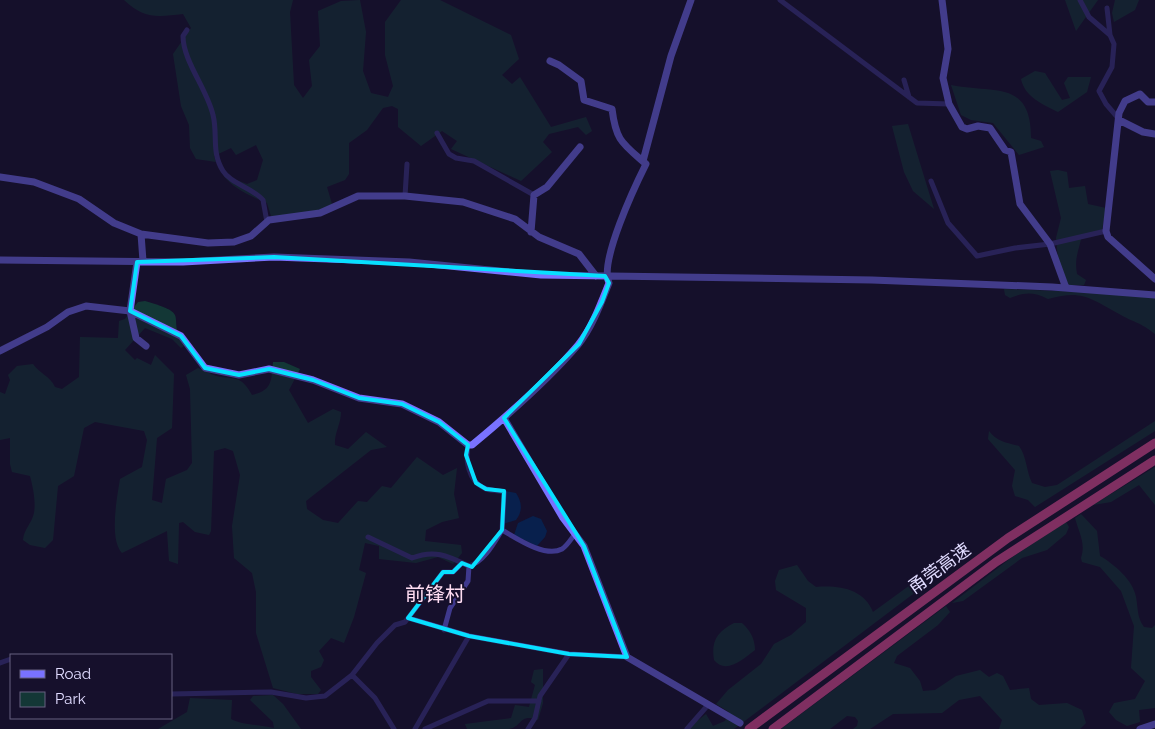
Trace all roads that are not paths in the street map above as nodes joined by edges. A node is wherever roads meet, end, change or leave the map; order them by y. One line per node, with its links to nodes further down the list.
1 (691, 0): 17 (street)
2 (780, 0): 10 (street)
3 (942, 0): 12 (street)
4 (1080, 0): 7 (street)
5 (1107, 8): 7 (street)
6 (187, 30): 23 (street)
7 (1110, 35): 13 (street)
8 (550, 61): 17 (street)
9 (904, 80): 10 (street)
10 (909, 97): 12 (street)
11 (1155, 102): 13 (street)
12 (949, 104): 27 (street)
13 (1119, 120): 15 (street); 25 (street)
14 (437, 133): 21 (street)
15 (1155, 134)
16 (580, 148): 21 (street)
17 (643, 161): 31 (street)
18 (407, 164): 22 (street)
19 (0, 177): 26 (street)
20 (931, 181): 27 (street)
21 (534, 195): 24 (street)
22 (405, 196): 23 (street); 24 (street)
23 (267, 222): 26 (street)
24 (531, 232): 30 (street)
25 (1106, 232): 27 (street); 32 (street)
26 (141, 234): 29 (street)
27 (1050, 244): 33 (street)
28 (0, 260): 29 (street)
29 (140, 262): 30 (street); 35 (street)
30 (596, 276): 31 (street)
31 (605, 276): 33 (street); 38 (street)
32 (1155, 280)
33 (1066, 288): 34 (street)
34 (1155, 295)
35 (130, 311): 36 (street); 37 (street); 40 (street)
36 (146, 346)
37 (0, 351)
38 (504, 418): 40 (street); 43 (street)
39 (1155, 443): 63 (highway, 甬莞高速)
40 (468, 445): 42 (street)
41 (1155, 460): 64 (highway, 甬莞高速)
42 (502, 530): 43 (street); 46 (street)
43 (575, 534): 51 (street)
44 (368, 537): 45 (street)
45 (462, 563): 46 (street); 47 (street)
46 (469, 566): 48 (street)
47 (408, 618): 48 (street); 52 (street)
48 (444, 630): 49 (street)
49 (469, 636): 50 (street); 59 (street)
50 (569, 654): 51 (street); 54 (street)
51 (627, 657): 55 (street)
52 (352, 675): 53 (street); 58 (street)
53 (172, 694)
54 (538, 701): 60 (street); 61 (street)
55 (708, 705): 56 (street); 62 (street)
56 (740, 723)
57 (1155, 724): 65 (street)
58 (394, 729)
59 (416, 729)
60 (425, 729)
61 (528, 729)
62 (687, 729)
63 (749, 729)
64 (773, 729)
65 (1140, 729)

